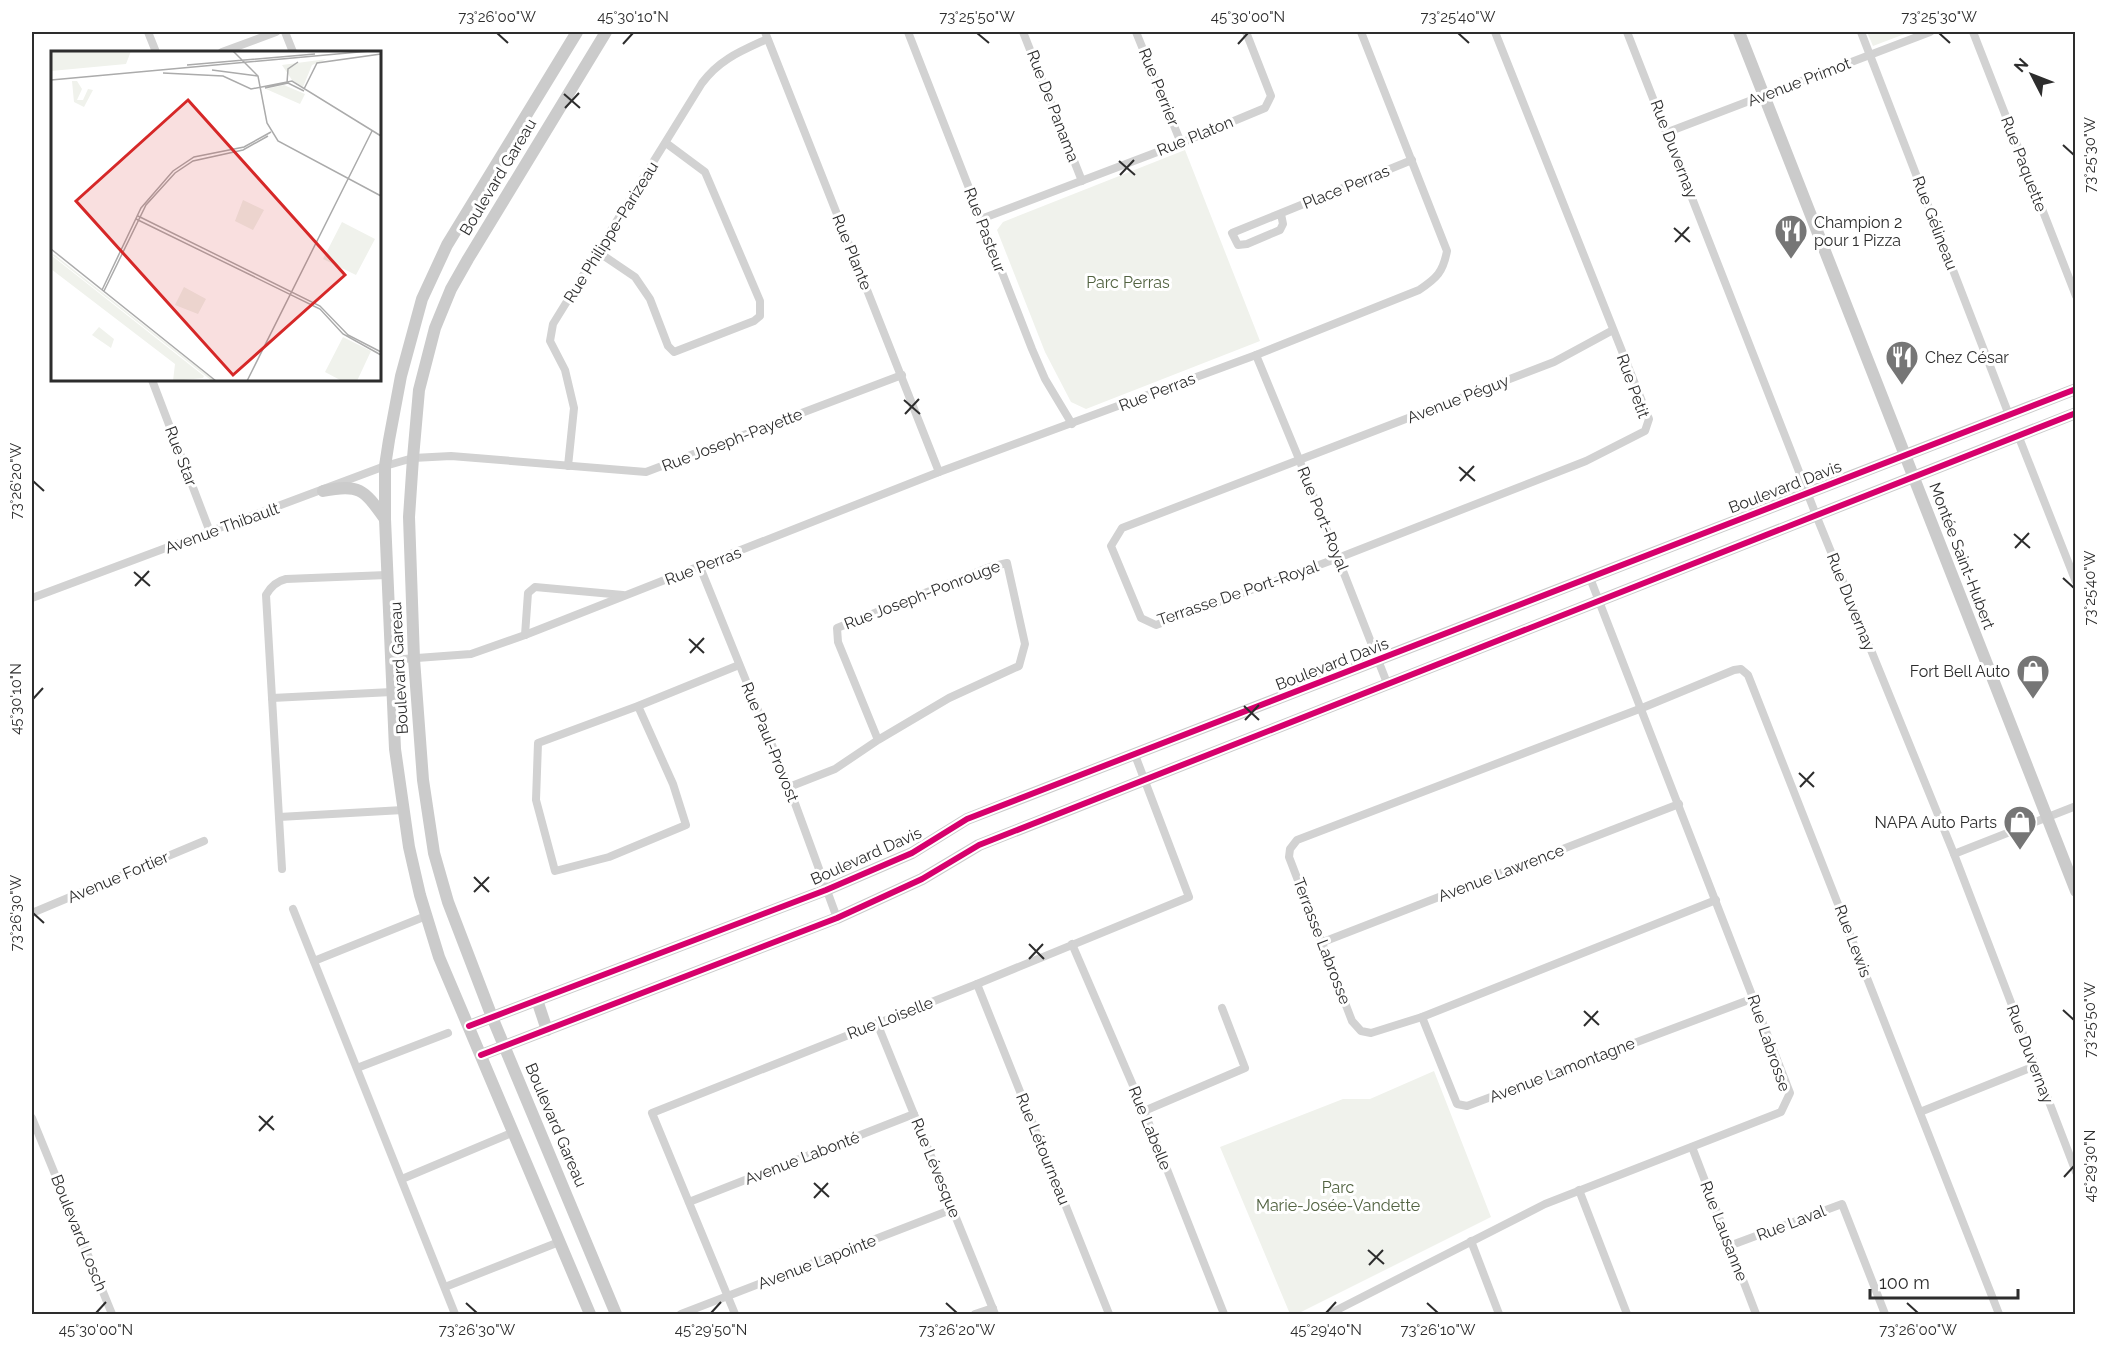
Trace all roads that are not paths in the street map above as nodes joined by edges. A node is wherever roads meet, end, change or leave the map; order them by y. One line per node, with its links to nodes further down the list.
1 (148, 32): 18 (street)
2 (276, 32): 19 (street)
3 (285, 32): 20 (street)
4 (577, 32): 47 (street, Boulevard Gareau)
5 (606, 32): 44 (street, Boulevard Gareau)
6 (908, 32): 29 (street, Rue Pasteur)
7 (1023, 32): 27 (street, Rue De Panama)
8 (1136, 32): 25 (street, Rue Perrier)
9 (1246, 32): 25 (street, Rue Platon)
10 (1361, 32): 26 (street, Rue Perras)
11 (1495, 32): 32 (street, Rue Petit)
12 (1627, 32): 23 (street, Rue Duvernay)
13 (1739, 32): 22 (street, Montée Saint-Hubert)
14 (1861, 32): 21 (street, Rue Gélineau)
15 (1930, 32): 21 (street, Avenue Primot)
16 (1973, 32): 31 (street, Rue Paquette)
17 (766, 35): 24 (street, Rue Philippe-Parizeau); 34 (street, Rue Plante)
18 (156, 51)
19 (225, 51)
20 (293, 51)
21 (1871, 55): 22 (street, Avenue Primot); 38 (street, Rue Gélineau)
22 (1764, 94): 23 (street, Avenue Primot); 43 (street, Montée Saint-Hubert)
23 (1668, 132): 51 (street, Rue Duvernay)
24 (666, 143): 30 (street, Rue Philippe-Parizeau); 30 (street)
25 (1180, 143): 27 (street, Rue Platon)
26 (1412, 160): 28 (street, Place Perras); 33 (street, Rue Perras)
27 (1082, 181): 29 (street, Rue Platon)
28 (1281, 214): 28 (street, Place Perras)
29 (981, 219): 39 (street, Rue Pasteur)
30 (598, 252): 46 (street, Rue Philippe-Parizeau)
31 (2076, 296)
32 (1613, 330): 45 (street, Avenue Péguy); 55 (street, Rue Petit)
33 (1256, 355): 39 (street, Rue Perras); 45 (street, Rue Port-Royal)
34 (902, 375): 46 (street, Rue Joseph-Payette); 48 (street, Rue Plante)
35 (152, 381): 54 (street, Rue Star)
36 (2076, 389): 38 (street, Boulevard Davis)
37 (2076, 413): 41 (street)
38 (2009, 415): 40 (street, Boulevard Davis)
39 (1072, 424): 48 (street, Rue Perras)
40 (1985, 424): 42 (street); 43 (street, Boulevard Davis)
41 (2018, 435): 42 (street); 59 (street)
42 (1993, 445): 49 (street)
43 (1905, 455): 49 (street, Montée Saint-Hubert); 51 (street, Boulevard Davis)
44 (413, 458): 46 (street, Rue Joseph-Payette); 47 (street, Avenue Thibault); 64 (street, Boulevard Gareau)
45 (1299, 459): 55 (street, Rue Port-Royal); 55 (street, Terrasse De Port-Royal)
46 (567, 465)
47 (385, 466): 50 (street, Avenue Thibault); 53 (street, Boulevard Gareau)
48 (939, 472): 56 (street, Rue Perras)
49 (1914, 476): 52 (street); 81 (street, Montée Saint-Hubert)
50 (323, 491): 53 (street); 54 (street, Avenue Thibault)
51 (1807, 493): 52 (street, Rue Duvernay); 58 (street, Boulevard Davis)
52 (1816, 515): 62 (street); 83 (street, Rue Duvernay)
53 (385, 519): 57 (street, Boulevard Gareau)
54 (210, 532): 61 (street, Avenue Thibault)
55 (1338, 558): 66 (street, Rue Port-Royal)
56 (700, 567): 60 (street, Rue Perras); 67 (street, Rue Paul-Provost)
57 (387, 575): 65 (street, Boulevard Gareau); 70 (street)
58 (1590, 578): 62 (street, Rue Labrosse); 66 (street, Boulevard Davis)
59 (2076, 582)
60 (626, 595): 63 (street, Rue Perras); 63 (street, Rue Perras)
61 (32, 598)
62 (1600, 601): 68 (street); 72 (street, Rue Labrosse)
63 (525, 635): 64 (street, Rue Perras)
64 (414, 659): 65 (street, Rue Perras); 99 (street, Boulevard Gareau)
65 (390, 660): 69 (street, Boulevard Gareau)
66 (1378, 661): 68 (street, Rue Port-Royal); 74 (street, Boulevard Davis)
67 (739, 665): 71 (street); 76 (street, Rue Paul-Provost)
68 (1387, 683): 75 (street)
69 (392, 692): 70 (street); 79 (street, Boulevard Gareau)
70 (272, 698): 80 (street)
71 (638, 706): 71 (street)
72 (1642, 708): 77 (street, Rue Labrosse); 92 (street, Terrasse Labrosse); 110 (street, Rue Lewis)
73 (878, 740): 73 (street, Rue Joseph-Ponrouge); 76 (street, Rue Joseph-Ponrouge)
74 (1135, 755): 75 (street, Rue Loiselle); 85 (street, Boulevard Davis)
75 (1145, 779): 91 (street); 93 (street, Rue Loiselle)
76 (789, 787): 85 (street, Rue Paul-Provost)
77 (1679, 804): 87 (street, Rue Labrosse); 92 (street, Avenue Lawrence)
78 (2076, 806): 81 (street)
79 (403, 810): 80 (street); 90 (street, Boulevard Gareau)
80 (279, 817): 84 (street)
81 (2048, 817): 83 (street); 86 (street, Montée Saint-Hubert)
82 (204, 841): 89 (street, Avenue Fortier)
83 (1954, 854): 107 (street, Rue Duvernay)
84 (282, 869)
85 (826, 890): 91 (street, Rue Paul-Provost); 97 (street, Boulevard Davis)
86 (2076, 891)
87 (1716, 900): 96 (street, Rue Labrosse); 100 (street, Terrasse Labrosse)
88 (293, 909): 94 (street)
89 (32, 913)
90 (426, 916): 94 (street); 102 (street, Boulevard Gareau)
91 (837, 918): 103 (street)
92 (1323, 942): 100 (street, Terrasse Labrosse)
93 (1072, 944): 95 (street, Rue Loiselle); 109 (street, Rue Labelle)
94 (314, 961): 108 (street)
95 (977, 984): 101 (street, Rue Loiselle); 134 (street, Rue Létourneau)
96 (1754, 998): 100 (street, Avenue Lamontagne); 114 (street, Rue Labrosse)
97 (537, 1000): 99 (street, Boulevard Davis); 103 (street)
98 (1222, 1008): 109 (street)
99 (492, 1017): 102 (street, Boulevard Davis); 105 (street, Boulevard Gareau)
100 (1422, 1017)
101 (877, 1023): 111 (street, Rue Lévesque); 118 (street, Rue Loiselle)
102 (469, 1026): 106 (street, Boulevard Gareau)
103 (547, 1030): 105 (street)
104 (448, 1033): 108 (street)
105 (505, 1046): 106 (street); 130 (street, Boulevard Gareau)
106 (482, 1055): 113 (street, Boulevard Gareau)
107 (2035, 1066): 110 (street); 115 (street, Rue Duvernay)
108 (357, 1068): 116 (street)
109 (1144, 1111): 135 (street, Rue Labelle)
110 (1920, 1112): 141 (street, Rue Lewis)
111 (914, 1114): 118 (street, Avenue Labonté); 119 (street, Rue Lévesque)
112 (32, 1118): 127 (street, Boulevard Losch)
113 (514, 1132): 116 (street); 121 (street, Boulevard Gareau)
114 (1692, 1147): 117 (street, Rue Labrosse); 122 (street, Rue Lausanne)
115 (2076, 1172)
116 (402, 1179): 123 (street)
117 (1579, 1190): 120 (street, Rue Labrosse); 138 (street)
118 (689, 1202): 124 (street, Rue Loiselle)
119 (953, 1209): 124 (street, Avenue Lapointe); 125 (street, Rue Lévesque)
120 (1471, 1241): 126 (street, Rue Labrosse); 137 (street)
121 (559, 1242): 123 (street); 129 (street, Boulevard Gareau)
122 (1729, 1246): 139 (street, Rue Lausanne); 140 (street, Rue Laval)
123 (445, 1287): 128 (street)
124 (728, 1296): 131 (street, Avenue Lapointe); 132 (street, Rue Loiselle)
125 (994, 1311): 133 (street)
126 (1340, 1312): 136 (street, Rue Labrosse)
127 (112, 1314)
128 (455, 1314)
129 (590, 1314)
130 (616, 1314)
131 (681, 1314)
132 (735, 1314)
133 (975, 1314)
134 (1109, 1314)
135 (1224, 1314)
136 (1329, 1314)
137 (1499, 1314)
138 (1627, 1314)
139 (1756, 1314)
140 (1885, 1314)
141 (2000, 1314)

